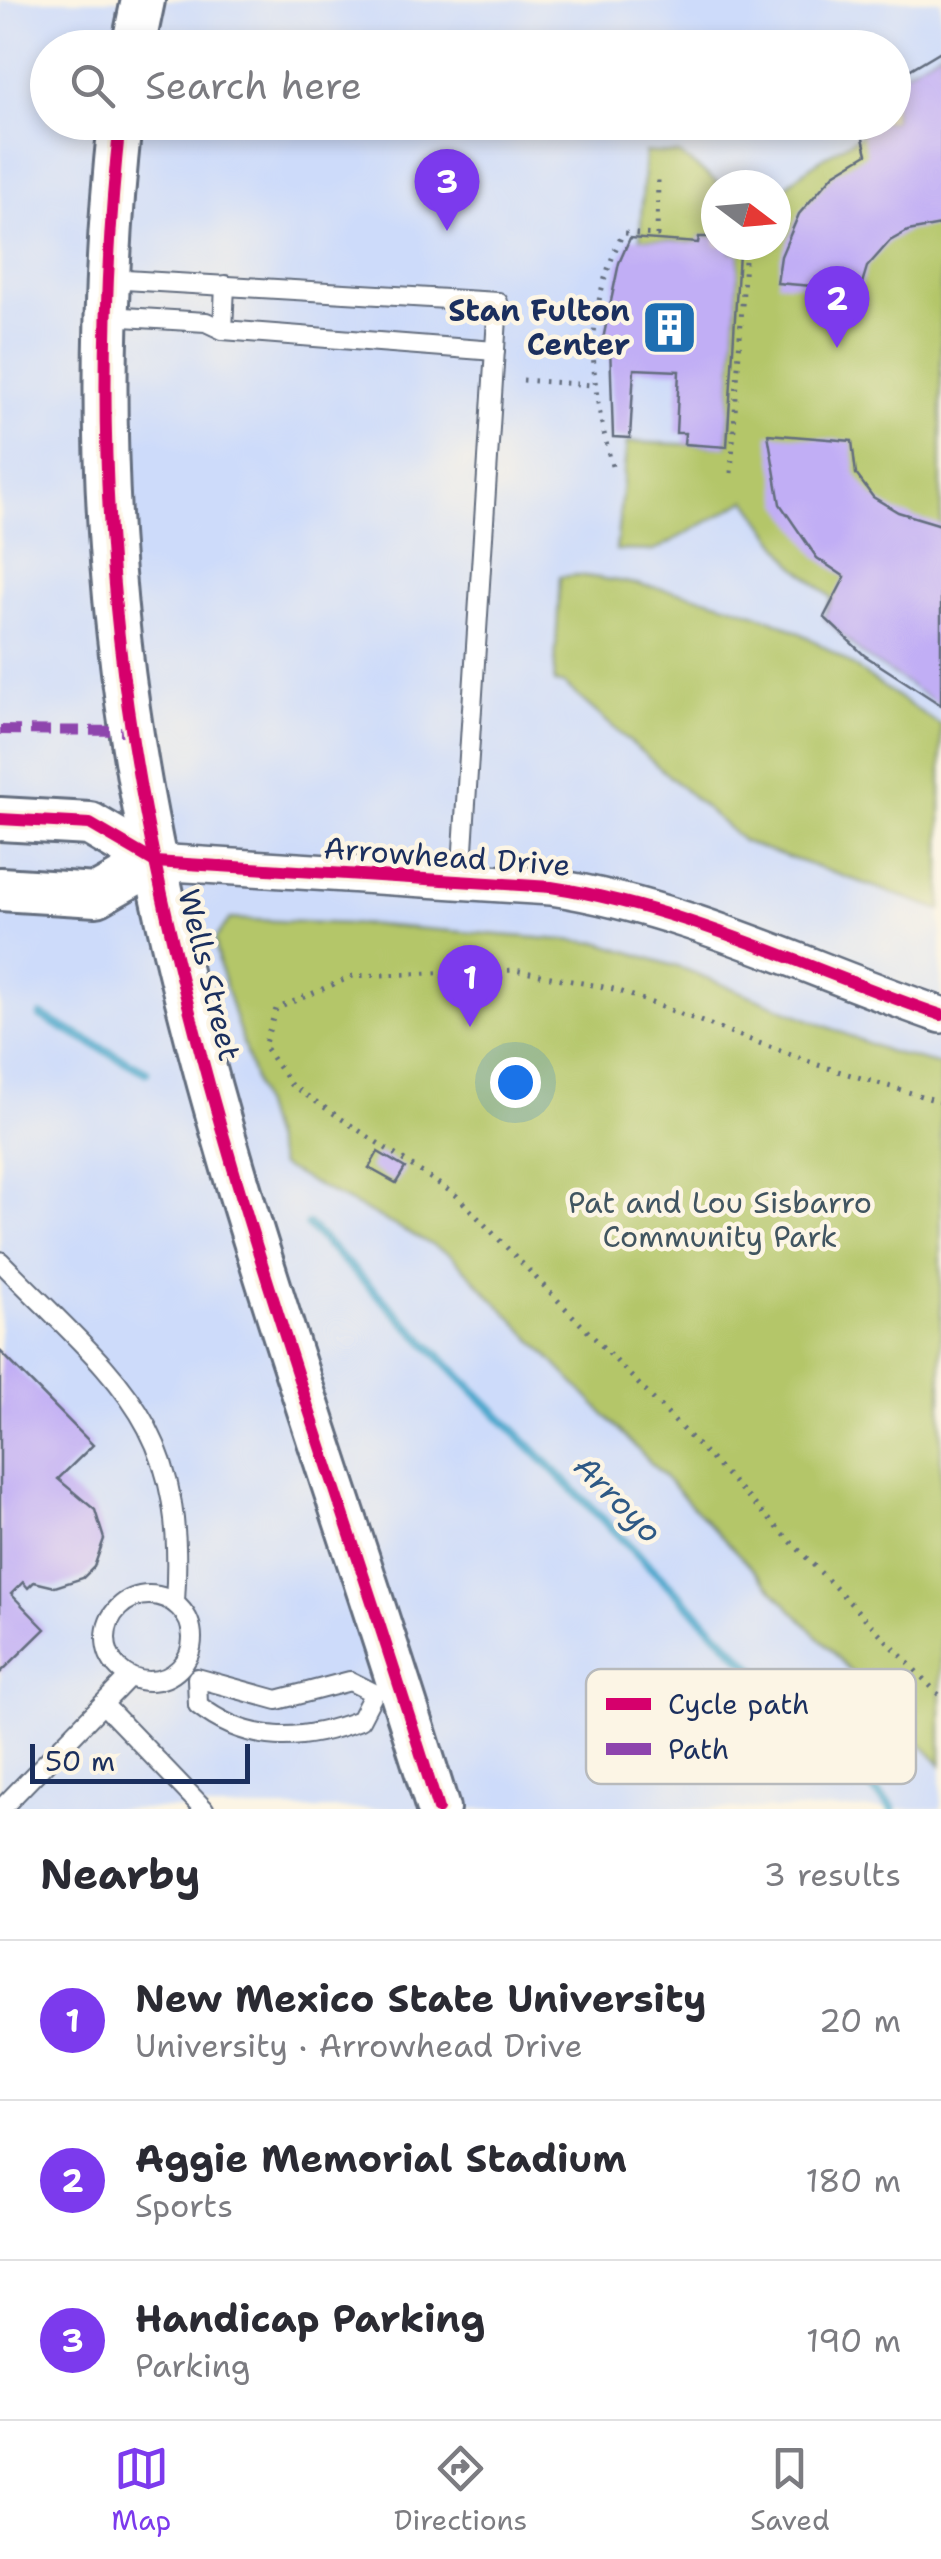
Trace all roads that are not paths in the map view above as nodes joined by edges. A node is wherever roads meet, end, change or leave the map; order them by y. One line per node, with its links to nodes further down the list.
1 (143, 0): 2 (street)
2 (136, 30)
3 (119, 140): 5 (street, Wells Street)
4 (225, 285): 5 (lane); 6 (lane); 7 (lane)
5 (106, 297): 6 (lane); 9 (street, Wells Street)
6 (223, 330): 7 (lane)
7 (495, 351): 10 (lane)
8 (0, 818): 9 (street, Arrowhead Drive)
9 (155, 862): 10 (street, Arrowhead Drive); 11 (street); 17 (street, Wells Street)
10 (460, 881): 12 (street, Arrowhead Drive)
11 (0, 889)
12 (941, 1015)
13 (0, 1261): 14 (lane)
14 (175, 1602): 15 (lane); 16 (lane)
15 (190, 1673): 16 (lane); 17 (lane); 17 (lane)
16 (129, 1677): 18 (lane)
17 (387, 1689): 21 (street, Wells Street)
18 (102, 1704): 19 (lane); 20 (lane)
19 (1, 1809)
20 (204, 1809)
21 (438, 1809)

